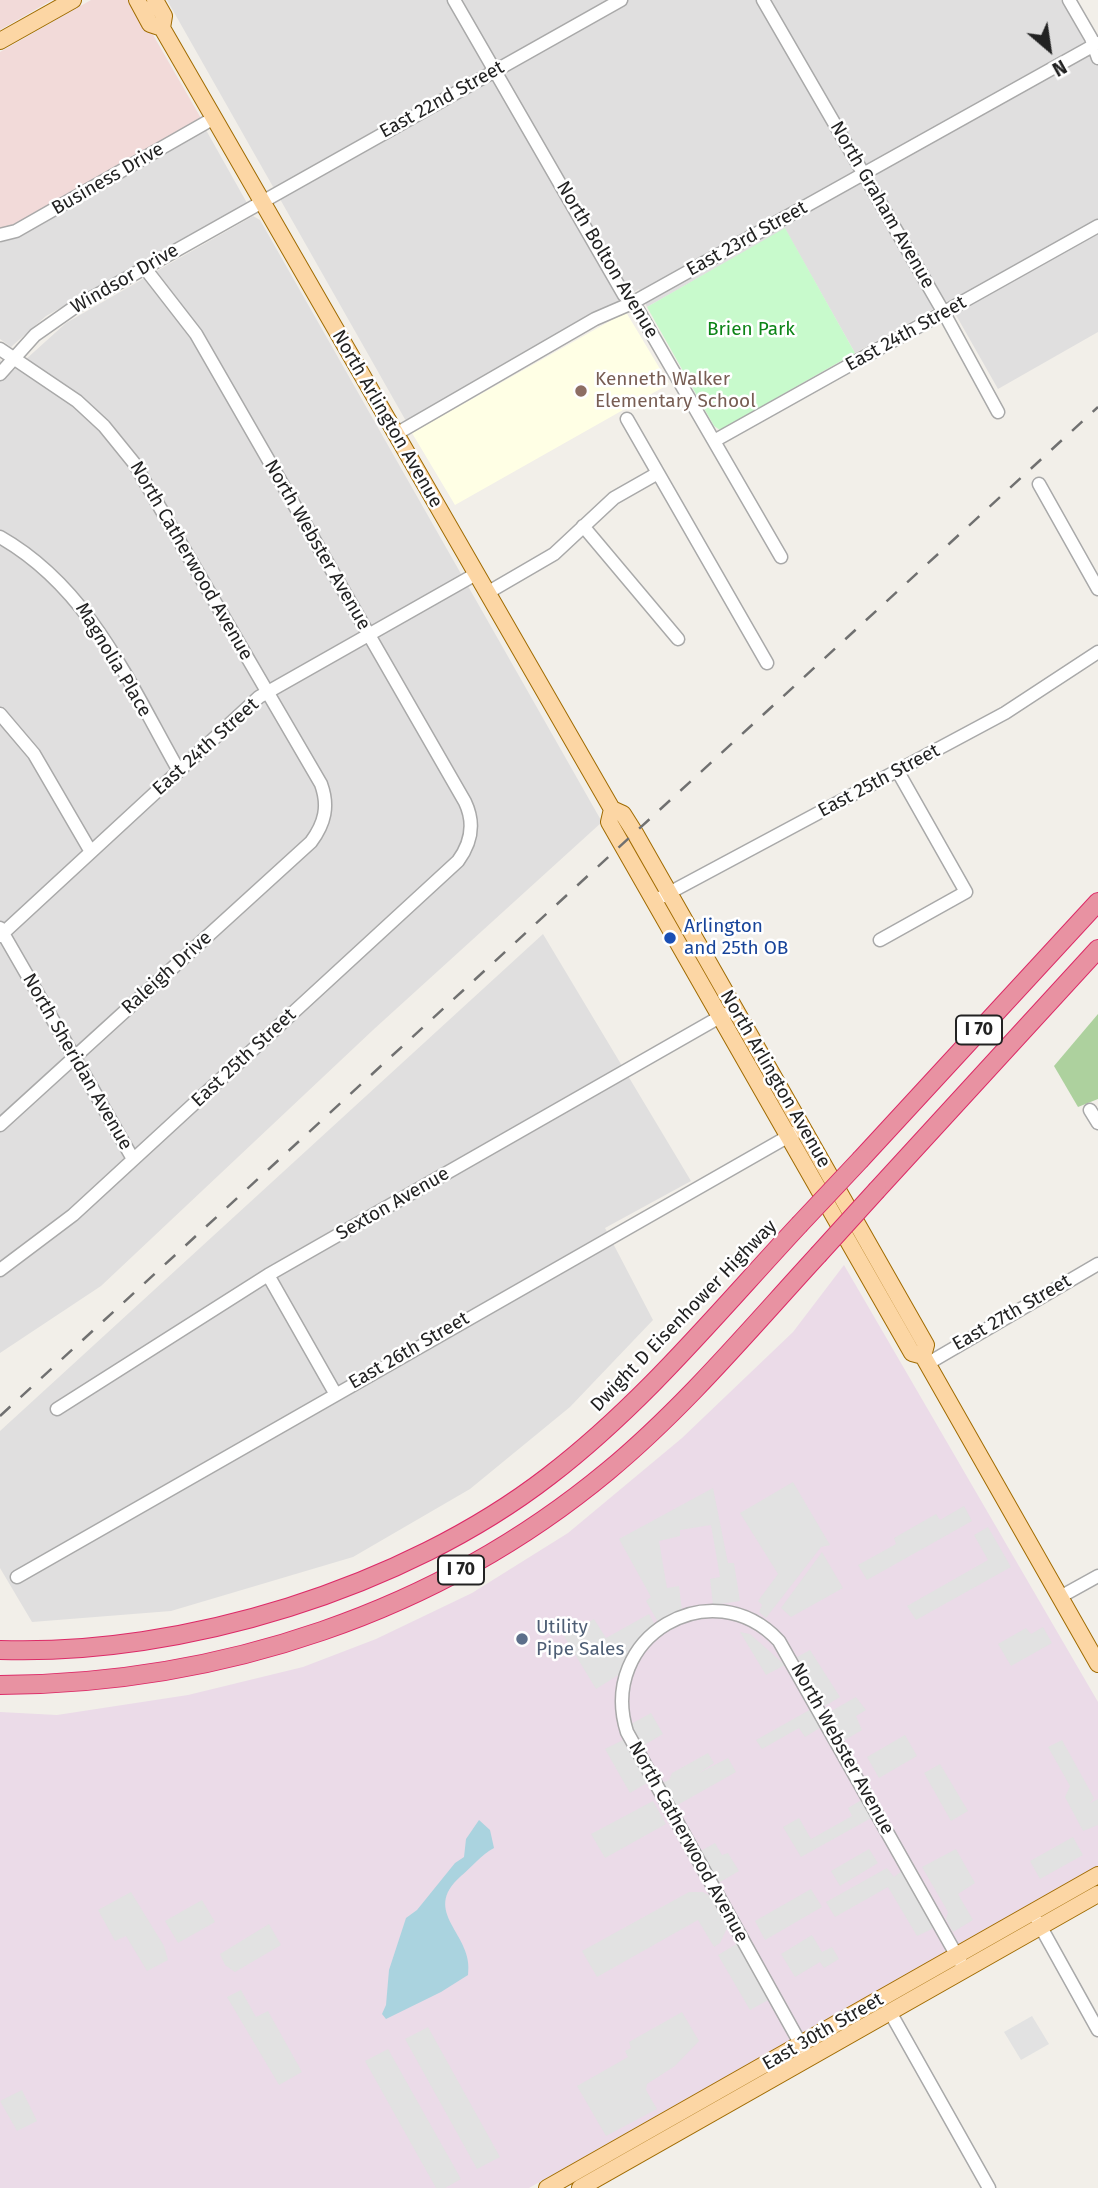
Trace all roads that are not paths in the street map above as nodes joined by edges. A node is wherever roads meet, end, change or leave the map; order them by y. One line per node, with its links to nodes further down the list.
1 (73, 0): 9 (main road)
2 (137, 0): 8 (main road, North Arlington Avenue)
3 (155, 0): 8 (main road, North Arlington Avenue)
4 (454, 0): 11 (street, North Bolton Avenue)
5 (621, 0): 11 (street, East 22nd Street)
6 (764, 0): 13 (street, North Graham Avenue)
7 (1069, 0): 10 (street)
8 (162, 28): 12 (main road, North Arlington Avenue)
9 (0, 41)
10 (1096, 49): 13 (street, East 23rd Street)
11 (495, 71): 14 (street, East 22nd Street); 18 (street, North Bolton Avenue)
12 (214, 118): 14 (main road, North Arlington Avenue); 16 (street, Business Drive)
13 (864, 173): 18 (street, East 23rd Street); 19 (street, North Graham Avenue)
14 (262, 201): 17 (street, Windsor Drive); 25 (main road, North Arlington Avenue)
15 (1098, 226): 19 (street, East 24th Street)
16 (0, 235)
17 (145, 267): 21 (street, Windsor Drive); 35 (street, North Webster Avenue)
18 (632, 303): 25 (street, East 23rd Street); 26 (street, North Bolton Avenue)
19 (944, 313): 23 (street, North Graham Avenue); 26 (street, East 24th Street)
20 (0, 349): 21 (street, North Catherwood Avenue)
21 (12, 358): 22 (street, Windsor Drive); 39 (street, North Catherwood Avenue)
22 (0, 374)
23 (998, 412)
24 (626, 419): 27 (street)
25 (396, 435): 32 (main road, North Arlington Avenue)
26 (714, 441): 31 (street, North Bolton Avenue)
27 (658, 473): 29 (street); 38 (street)
28 (1038, 484): 33 (street)
29 (583, 526): 34 (street); 36 (street)
30 (0, 537): 42 (street, Magnolia Place)
31 (780, 557)
32 (476, 574): 34 (main road, North Arlington Avenue); 35 (street, East 24th Street)
33 (1098, 589)
34 (487, 593): 46 (main road, North Arlington Avenue)
35 (369, 635): 39 (street, East 24th Street); 44 (street, North Webster Avenue)
36 (678, 639)
37 (1098, 652): 41 (street, East 25th Street)
38 (767, 663)
39 (268, 692): 42 (street, East 24th Street); 43 (street, North Catherwood Avenue)
40 (0, 713): 45 (street)
41 (897, 770): 46 (street, East 25th Street); 49 (street)
42 (179, 771): 45 (street, East 24th Street)
43 (325, 815): 52 (street, Raleigh Drive)
44 (471, 832): 57 (street, East 25th Street)
45 (91, 852): 48 (street, East 24th Street)
46 (662, 897): 51 (main road, North Arlington Avenue)
47 (1098, 902): 68 (highway, Dwight D Eisenhower Highway / I 70, bridge)
48 (1, 932): 52 (street, North Sheridan Avenue)
49 (880, 940)
50 (1098, 949): 70 (highway, I 70, bridge)
51 (727, 1013): 56 (main road, North Arlington Avenue); 60 (street, Sexton Avenue)
52 (75, 1057): 55 (street, Raleigh Drive); 57 (street, North Sheridan Avenue)
53 (1090, 1110): 54 (street)
54 (1098, 1124)
55 (0, 1125)
56 (795, 1132): 61 (main road, North Arlington Avenue); 62 (street, East 26th Street)
57 (134, 1160): 59 (street, East 25th Street)
58 (1098, 1264): 61 (street, East 27th Street)
59 (0, 1269)
60 (268, 1275): 62 (street); 63 (street, Sexton Avenue)
61 (925, 1360): 66 (main road, North Arlington Avenue)
62 (335, 1393): 65 (street, East 26th Street)
63 (57, 1409)
64 (1098, 1576): 66 (street)
65 (18, 1577)
66 (1060, 1597): 69 (main road, North Arlington Avenue)
67 (663, 1626): 74 (street, North Webster Avenue); 77 (street, North Catherwood Avenue)
68 (0, 1650)
69 (1098, 1664)
70 (0, 1685)
71 (1098, 1875): 73 (main road, East 30th Street)
72 (1098, 1894): 73 (main road, East 30th Street)
73 (1036, 1919): 74 (main road, East 30th Street); 76 (street)
74 (961, 1962): 75 (main road, East 30th Street); 77 (main road, East 30th Street)
75 (890, 2012): 77 (main road, East 30th Street); 80 (street)
76 (1098, 2030)
77 (804, 2051): 78 (main road, East 30th Street); 79 (main road, East 30th Street)
78 (547, 2188)
79 (580, 2188)
80 (989, 2188)

